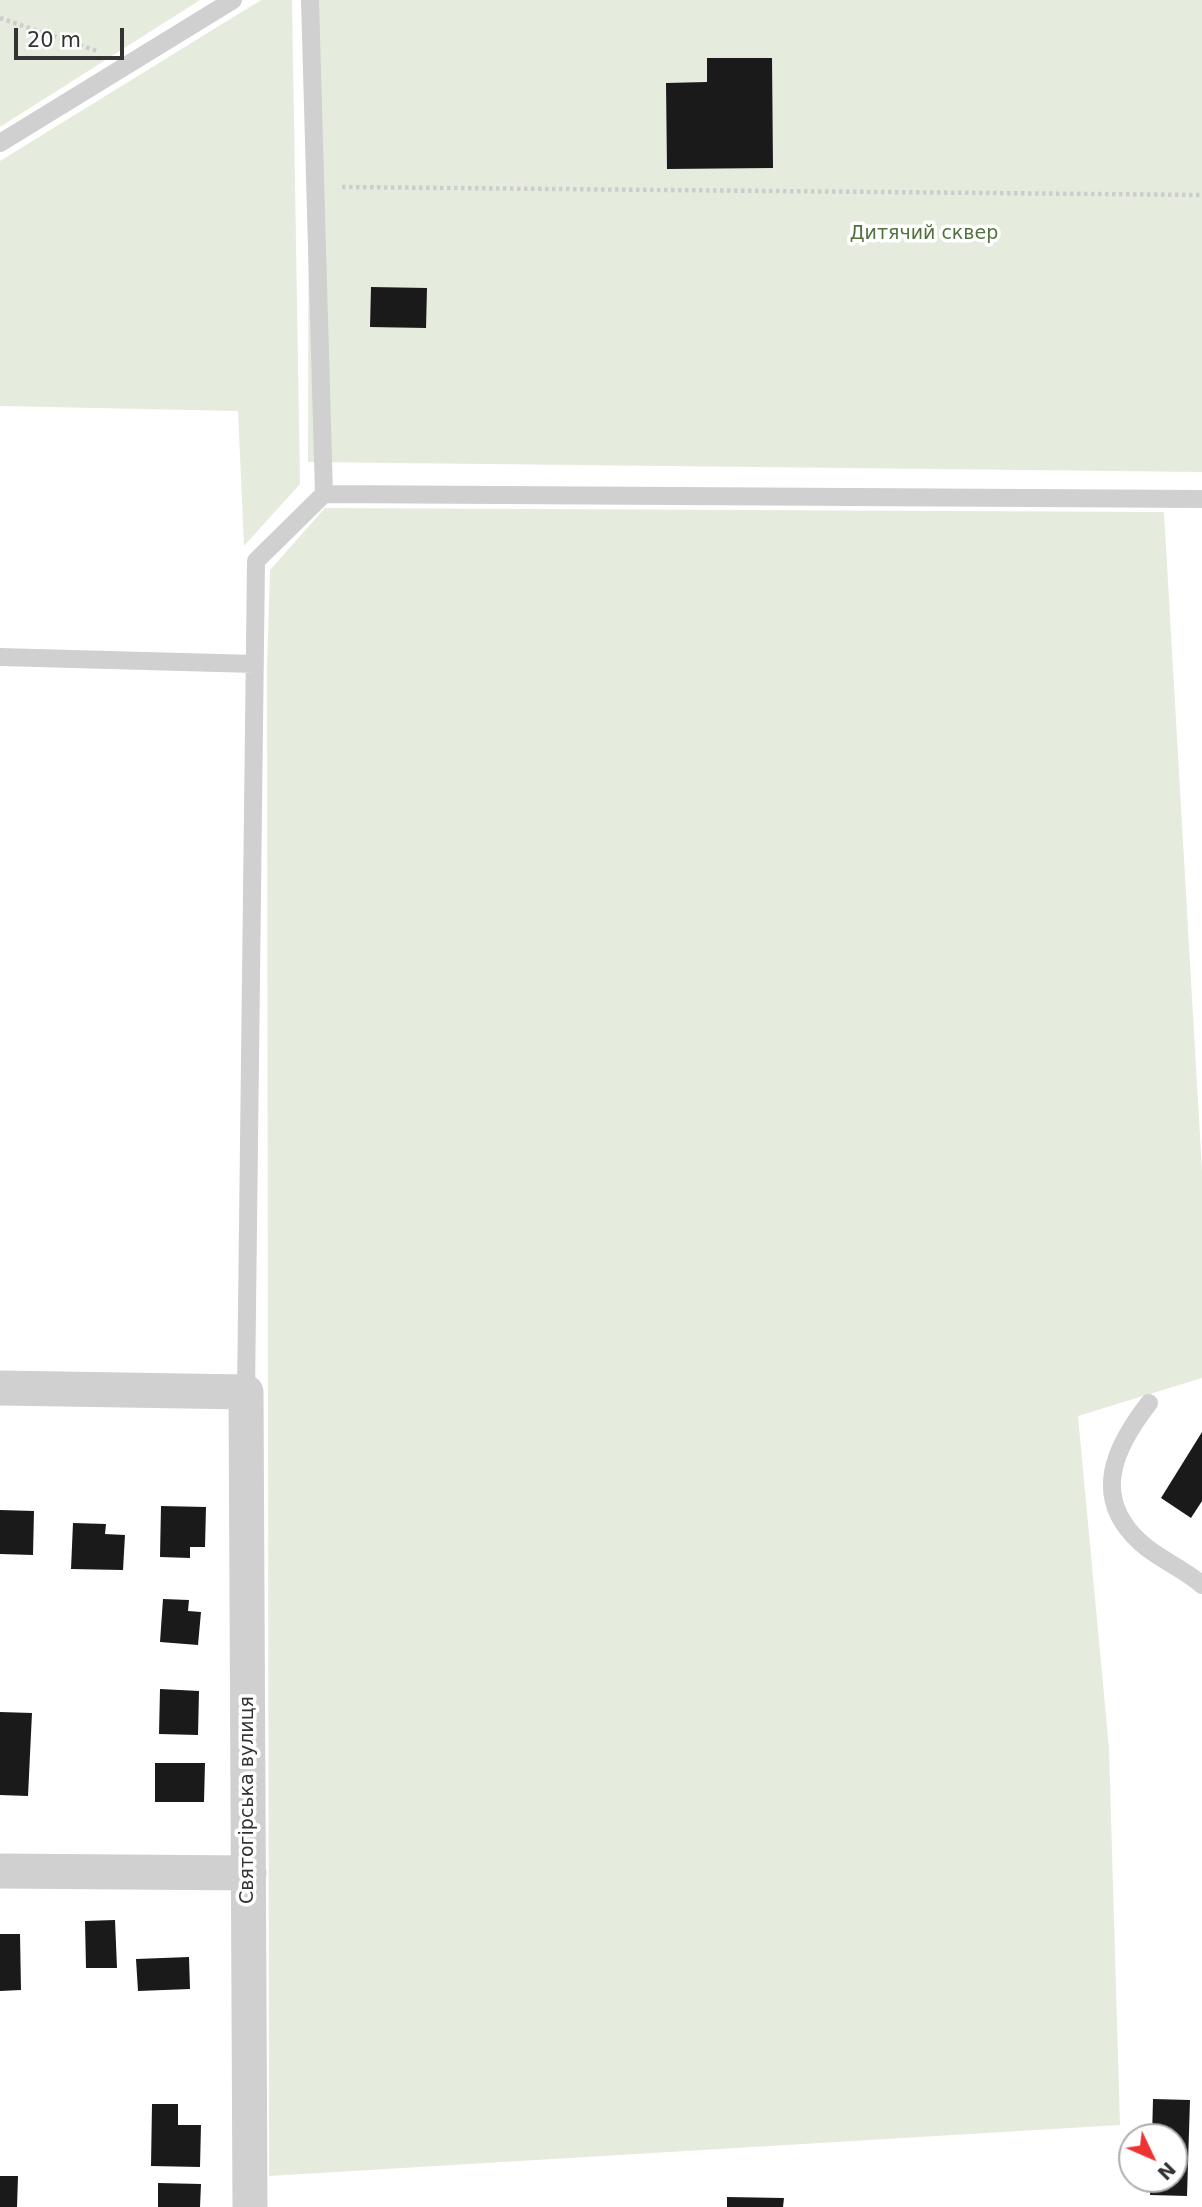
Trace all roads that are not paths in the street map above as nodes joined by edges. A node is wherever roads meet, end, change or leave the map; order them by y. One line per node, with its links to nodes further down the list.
1 (233, 0): 3 (lane)
2 (310, 0): 4 (lane)
3 (0, 143)
4 (324, 494): 5 (lane); 7 (lane)
5 (1202, 499)
6 (0, 657): 7 (lane)
7 (255, 664): 9 (lane)
8 (0, 1388): 9 (street)
9 (246, 1392): 13 (street, Святогірська вулиця)
10 (1149, 1403): 11 (lane)
11 (1202, 1585)
12 (0, 1871): 13 (street)
13 (248, 1873): 14 (street, Святогірська вулиця)
14 (250, 2207)

